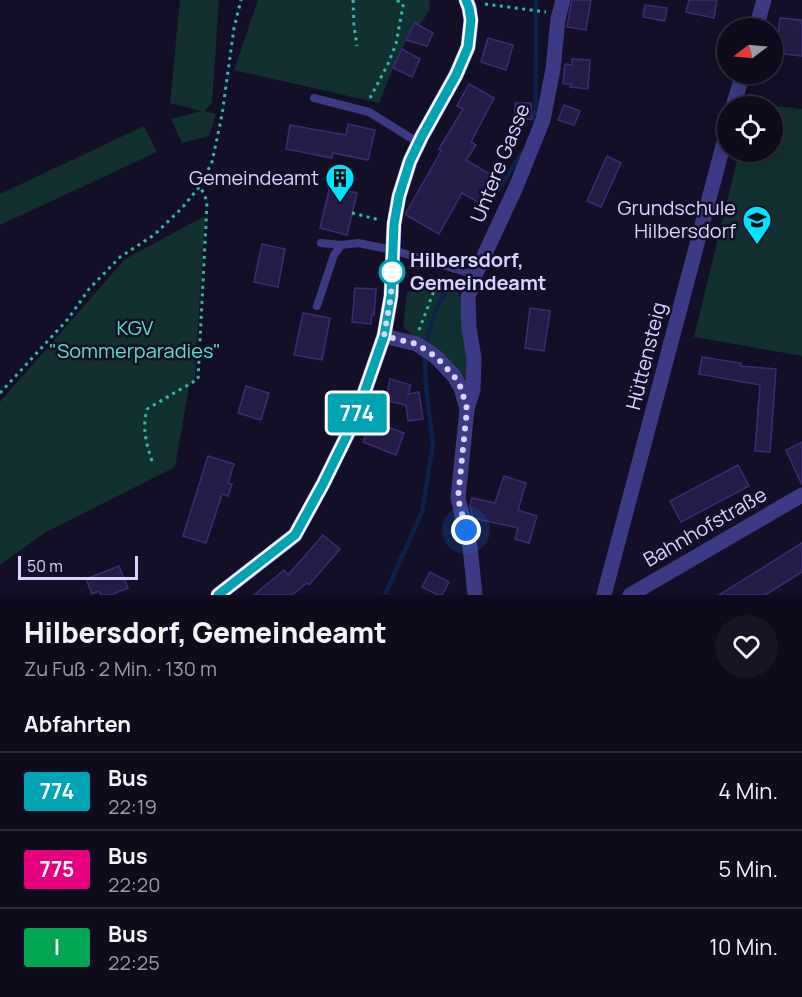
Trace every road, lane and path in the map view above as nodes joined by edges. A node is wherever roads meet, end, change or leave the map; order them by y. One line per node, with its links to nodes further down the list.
1 (241, 0): 15 (path)
2 (353, 0): 10 (path)
3 (466, 0): 13 (main road)
4 (562, 0): 22 (street, Untere Gasse)
5 (764, 0): 9 (street)
6 (400, 1): 12 (path)
7 (485, 4): 8 (path)
8 (540, 12)
9 (759, 18)
10 (357, 46)
11 (314, 98): 13 (lane)
12 (370, 98)
13 (419, 143): 17 (main road)
14 (718, 162): 32 (street, Hüttensteig)
15 (200, 186): 26 (path); 28 (path)
16 (352, 213): 17 (path)
17 (394, 224): 20 (main road)
18 (321, 243): 19 (lane)
19 (341, 245): 20 (lane); 23 (lane)
20 (393, 250): 21 (lane); 24 (main road)
21 (444, 265): 22 (lane); 25 (path)
22 (475, 275): 27 (street, Untere Gasse)
23 (317, 306)
24 (384, 336): 25 (street); 30 (main road)
25 (416, 343): 27 (street)
26 (0, 393)
27 (467, 409): 31 (street)
28 (152, 461)
29 (802, 495): 33 (street, Bahnhofstraße)
30 (218, 595)
31 (475, 595)
32 (604, 595)
33 (630, 595)

